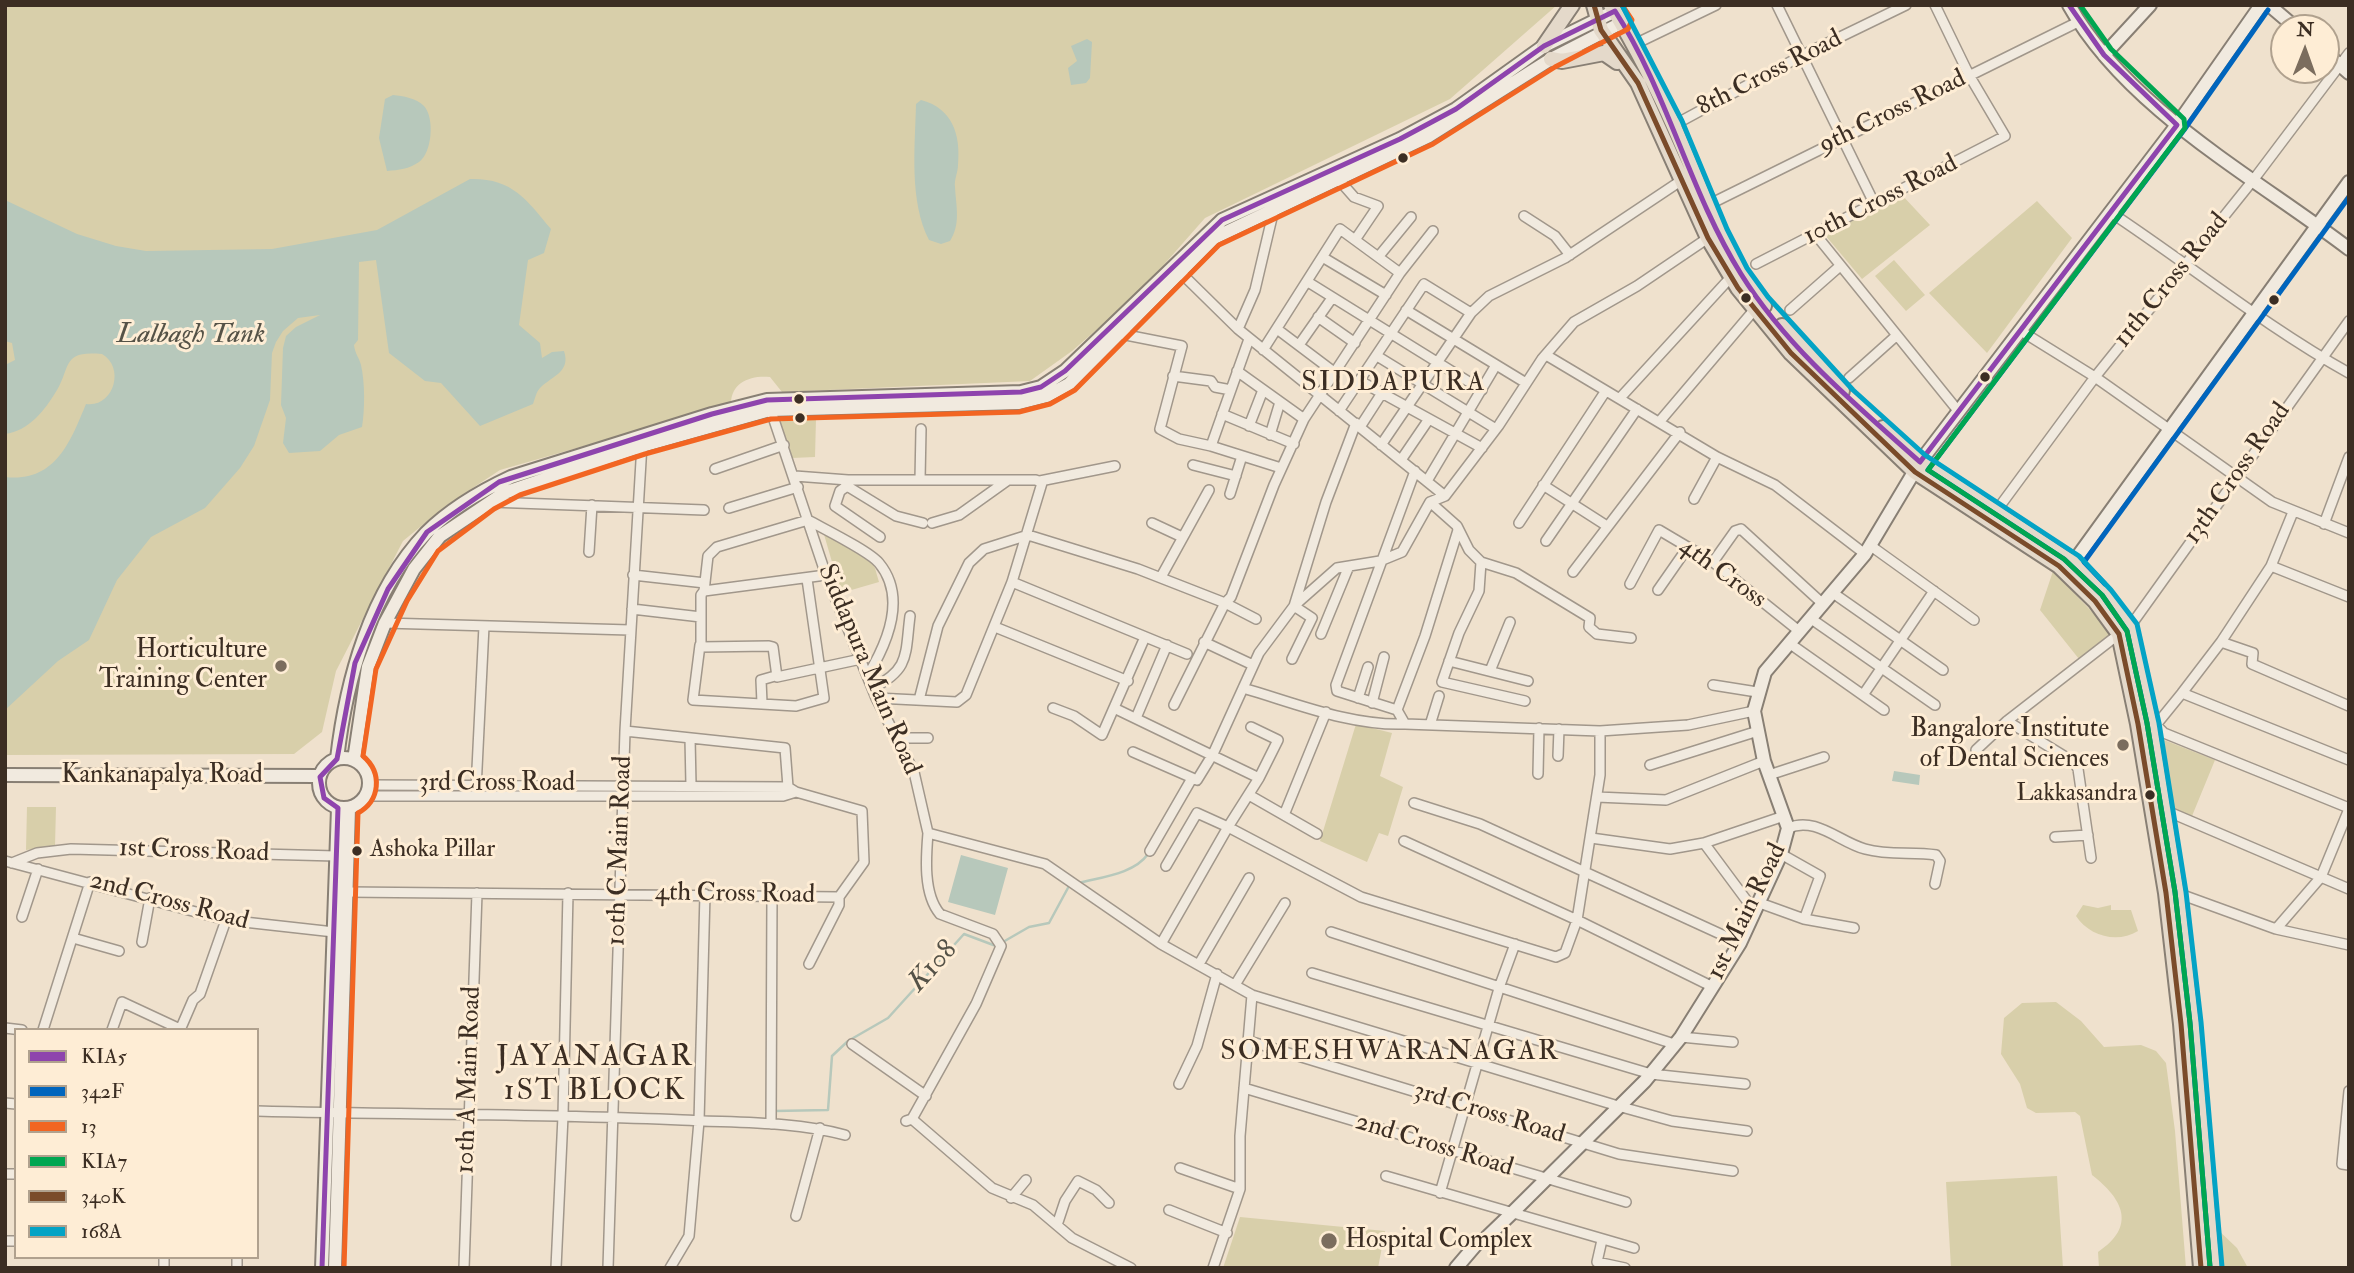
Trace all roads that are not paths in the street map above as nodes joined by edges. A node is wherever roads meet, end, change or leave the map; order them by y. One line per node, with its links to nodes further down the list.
1 (1572, 5): 13 (main road)
2 (1716, 5): 12 (street)
3 (1777, 5): 15 (street)
4 (1906, 5): 15 (street, 8th Cross Road)
5 (1935, 5): 18 (street)
6 (2069, 5): 11 (main road)
7 (2150, 5): 16 (main road)
8 (2261, 5): 21 (main road)
9 (1616, 13): 10 (main road); 12 (main road)
10 (1597, 18): 13 (main road); 19 (main road)
11 (2078, 22): 16 (main road); 18 (street, 9th Cross Road)
12 (1633, 44): 20 (main road)
13 (1548, 53): 19 (main road); 24 (main road); 27 (main road)
14 (2349, 53): 17 (street, 11th Cross Road)
15 (1803, 55): 20 (street, 8th Cross Road); 22 (street)
16 (2104, 55): 21 (main road)
17 (2344, 68): 23 (street, 11th Cross Road)
18 (1969, 75): 22 (street, 9th Cross Road); 29 (street, 10th Cross Road)
19 (1638, 83): 25 (main road)
20 (1674, 125): 28 (main road)
21 (2178, 125): 23 (main road); 30 (main road)
22 (1841, 139): 28 (street, 9th Cross Road); 29 (street)
23 (2254, 179): 33 (main road); 43 (street, 11th Cross Road)
24 (1339, 180): 27 (main road); 37 (street)
25 (1682, 180): 36 (main road); 39 (street)
26 (2349, 182): 33 (main road)
27 (1274, 202): 45 (main road); 60 (main road); 61 (street)
28 (1708, 205): 122 (main road)
29 (1875, 205): 35 (street, 10th Cross Road)
30 (2110, 212): 43 (street); 62 (main road)
31 (1524, 216): 39 (street)
32 (1411, 218): 40 (street)
33 (2318, 225): 38 (main road); 55 (main road)
34 (1433, 230): 46 (street)
35 (1816, 235): 42 (street, 10th Cross Road); 44 (street)
36 (1708, 238): 47 (main road); 70 (street)
37 (1355, 240): 40 (street); 41 (street)
38 (2349, 248)
39 (1570, 255): 54 (street)
40 (1379, 256): 46 (street)
41 (1324, 258): 48 (street); 49 (street)
42 (1756, 264)
43 (2188, 264): 55 (street); 79 (street, 11th Cross Road)
44 (1840, 266): 53 (street); 64 (street)
45 (1181, 273): 60 (main road); 61 (street)
46 (1400, 273): 49 (street)
47 (1731, 277): 51 (main road); 90 (street)
48 (1308, 282): 50 (street); 59 (street)
49 (1386, 295): 57 (street)
50 (1332, 298): 56 (street); 57 (street)
51 (1755, 309): 101 (street); 122 (main road)
52 (1406, 310): 54 (street); 63 (street); 66 (street)
53 (1790, 310)
54 (1471, 313): 66 (street)
55 (2254, 315): 72 (street); 106 (main road)
56 (1318, 317): 67 (street); 68 (street)
57 (1372, 320): 63 (street); 67 (street)
58 (2348, 324): 72 (street, 13th Cross Road)
59 (1277, 329): 68 (street); 69 (street)
60 (1116, 330): 78 (street); 92 (main road)
61 (1238, 330): 65 (street)
62 (2021, 331): 79 (street); 97 (main road)
63 (1391, 334): 71 (street); 73 (street)
64 (1896, 336): 80 (street); 97 (street)
65 (1249, 339): 69 (street); 75 (street)
66 (1452, 339): 73 (street); 74 (street)
67 (1355, 343): 76 (street)
68 (1299, 345): 76 (street)
69 (1263, 349): 89 (street)
70 (1546, 355): 83 (street); 87 (street)
71 (1377, 356): 81 (street); 82 (street)
72 (2321, 357): 77 (street); 128 (street, 13th Cross Road)
73 (1436, 362): 82 (street); 86 (street)
74 (1496, 365): 83 (street); 86 (street)
75 (1237, 371): 84 (street); 85 (street)
76 (1334, 372): 89 (street)
77 (2349, 373)
78 (1173, 376): 84 (street); 114 (street)
79 (2095, 377): 106 (street); 147 (street, 11th Cross Road)
80 (1849, 378)
81 (1360, 381): 88 (street); 95 (street)
82 (1421, 383): 93 (street); 96 (street)
83 (1527, 383): 105 (street)
84 (1231, 390): 98 (street)
85 (1262, 390): 91 (street); 103 (street)
86 (1482, 390): 96 (street)
87 (1605, 392): 90 (street); 134 (street)
88 (1382, 393): 93 (street); 102 (street)
89 (1319, 395): 95 (street); 99 (street)
90 (1620, 398): 94 (street)
91 (1280, 402): 99 (street); 109 (street)
92 (769, 405): 110 (main road); 113 (street, Siddapura Main Road)
93 (1406, 407): 100 (street); 112 (street)
94 (1637, 409): 101 (street); 142 (street)
95 (1339, 411): 102 (street)
96 (1467, 412): 105 (street); 108 (street)
97 (1959, 412): 122 (main road)
98 (1222, 414): 103 (street); 114 (street)
99 (1304, 419): 111 (street)
100 (1429, 419): 108 (street); 119 (street)
101 (1660, 421): 107 (street)
102 (1358, 425): 112 (street); 183 (street)
103 (1249, 426): 109 (street)
104 (922, 429): 129 (street)
105 (1496, 429): 115 (street)
106 (2169, 431): 128 (street); 166 (main road)
107 (1680, 432): 117 (street); 154 (street)
108 (1454, 433): 115 (street); 132 (street)
109 (1270, 435): 111 (street)
110 (643, 440): 140 (main road); 144 (street, 10th C Main Road); 262 (main road)
111 (1294, 444): 123 (street)
112 (1381, 445): 119 (street)
113 (784, 446): 124 (street); 126 (street, Siddapura Main Road)
114 (1211, 446): 116 (street)
115 (1482, 448): 138 (street)
116 (1242, 456): 123 (street); 127 (street)
117 (1717, 457): 139 (street); 161 (street)
118 (2349, 457): 152 (street)
119 (1401, 460): 125 (street)
120 (1193, 465): 127 (street)
121 (1115, 466): 131 (street)
122 (1918, 467): 147 (main road); 161 (main road, 1st Main Road); 196 (main road)
123 (1281, 468): 181 (street)
124 (715, 469)
125 (1415, 471): 132 (street); 163 (street)
126 (795, 475): 133 (street); 135 (street, Siddapura Main Road)
127 (1236, 476): 137 (street)
128 (2236, 478): 148 (street); 196 (street, 13th Cross Road)
129 (919, 480): 130 (street); 133 (street)
130 (1008, 480): 131 (street); 133 (street)
131 (1040, 481): 156 (street)
132 (1427, 481): 138 (street)
133 (846, 483): 157 (street)
134 (1543, 485): 142 (street); 151 (street)
135 (798, 487): 145 (street); 149 (street, Siddapura Main Road)
136 (1209, 491): 158 (street)
137 (1230, 494)
138 (1445, 496): 141 (street)
139 (1694, 499)
140 (489, 502): 143 (street); 191 (main road)
141 (1430, 502): 153 (street); 163 (street)
142 (1571, 503): 154 (street); 159 (street)
143 (592, 505): 144 (street); 162 (street)
144 (636, 506): 146 (street); 170 (street, 10th C Main Road)
145 (729, 508)
146 (704, 510)
147 (1997, 510): 166 (main road)
148 (2293, 512): 152 (street); 168 (street)
149 (808, 520): 171 (street, Siddapura Main Road); 176 (street); 217 (street)
150 (1152, 523): 158 (street)
151 (1519, 523)
152 (2324, 524): 155 (street)
153 (1457, 526): 164 (street); 239 (street)
154 (1607, 526): 169 (street)
155 (2349, 533)
156 (1028, 535): 172 (street); 174 (street); 230 (street)
157 (880, 537)
158 (1182, 537): 172 (street)
159 (1546, 541)
160 (1688, 547): 165 (street, 4th Cross); 175 (street, 4th Cross); 177 (street)
161 (1868, 550): 178 (street); 179 (main road, 1st Main Road)
162 (589, 552)
163 (1380, 561): 167 (street); 229 (street)
164 (1481, 562): 199 (street); 210 (street)
165 (1713, 562): 182 (street); 195 (street, 4th Cross)
166 (2073, 563): 196 (main road)
167 (1349, 566): 183 (street); 197 (street)
168 (2271, 566): 180 (street); 202 (street)
169 (1573, 572)
170 (633, 575): 176 (street); 184 (street, 10th C Main Road)
171 (826, 575): 173 (street); 208 (street, Siddapura Main Road)
172 (1161, 577): 181 (street)
173 (807, 579): 176 (street); 214 (street)
174 (1012, 582): 193 (street); 206 (street)
175 (1630, 584)
176 (704, 587): 186 (street)
177 (1658, 590)
178 (1934, 591): 189 (street); 200 (street)
179 (1833, 593): 182 (main road, 1st Main Road); 200 (street)
180 (2349, 597)
181 (1224, 603): 188 (street); 201 (street)
182 (1823, 604): 187 (main road, 1st Main Road)
183 (1294, 606): 209 (street); 211 (street)
184 (632, 609): 186 (street); 194 (street, 10th C Main Road)
185 (910, 616): 222 (street)
186 (701, 617): 204 (street)
187 (1810, 618): 195 (main road, 1st Main Road); 213 (street)
188 (1256, 619)
189 (1973, 620)
190 (1510, 622): 216 (street)
191 (386, 623): 192 (street); 263 (main road)
192 (484, 626): 194 (street); 274 (street)
193 (996, 627): 219 (street); 230 (street)
194 (630, 631): 251 (street, 10th C Main Road)
195 (1799, 631): 203 (main road, 1st Main Road)
196 (2124, 631): 244 (street, 13th Cross Road); 247 (main road); 407 (main road)
197 (1321, 634)
198 (1145, 637): 219 (street)
199 (1631, 638)
200 (1901, 640): 213 (street); 215 (street)
201 (1204, 642): 211 (street); 234 (street)
202 (2221, 642): 225 (street); 236 (street)
203 (1789, 643): 224 (main road, 1st Main Road); 226 (street)
204 (700, 645): 218 (street); 232 (street)
205 (1167, 645): 243 (street)
206 (1187, 654)
207 (1384, 657): 233 (street)
208 (861, 659): 214 (street); 217 (street, Siddapura Main Road)
209 (1292, 660)
210 (1448, 661): 216 (street); 231 (street)
211 (1254, 664): 223 (street)
212 (1368, 667): 229 (street)
213 (1882, 668): 226 (street); 235 (street)
214 (820, 670): 218 (street); 232 (street)
215 (1943, 670)
216 (1490, 671): 220 (street)
217 (868, 675): 222 (street, Siddapura Main Road)
218 (775, 676): 232 (street)
219 (1128, 681): 238 (street)
220 (1528, 681)
221 (1713, 685): 224 (street)
222 (873, 688): 228 (street, Siddapura Main Road)
223 (1243, 688): 242 (street); 259 (street)
224 (1757, 692): 241 (main road, 1st Main Road)
225 (2182, 693): 247 (street); 264 (street)
226 (1863, 695): 240 (street)
227 (1439, 696): 246 (street)
228 (876, 698): 230 (street); 255 (street, Siddapura Main Road)
229 (1358, 698): 233 (street)
230 (919, 700)
231 (1525, 701)
232 (762, 703)
233 (1372, 703): 239 (street)
234 (1174, 705)
235 (1935, 705)
236 (2349, 706)
237 (1053, 708): 238 (street)
238 (1116, 709): 243 (street)
239 (1397, 710): 245 (street)
240 (1884, 710)
241 (1754, 711): 252 (street); 253 (main road, 1st Main Road)
242 (1326, 712): 245 (street); 287 (street)
243 (1136, 718): 259 (street)
244 (2007, 721): 257 (street, 13th Cross Road); 293 (street)
245 (1405, 724): 246 (street)
246 (1430, 725): 249 (street)
247 (2153, 725): 285 (street); 286 (main road)
248 (1251, 727): 270 (street)
249 (1539, 728): 250 (street); 267 (street)
250 (1559, 729): 252 (street); 260 (street)
251 (625, 731): 254 (street); 275 (street, 10th C Main Road)
252 (1600, 731): 282 (street)
253 (1758, 731): 265 (main road, 1st Main Road); 266 (street)
254 (691, 738): 276 (street); 277 (street)
255 (896, 738): 256 (street); 290 (street, Siddapura Main Road)
256 (928, 738)
257 (1976, 750)
258 (1133, 752): 272 (street)
259 (1213, 754): 270 (street); 272 (street)
260 (1558, 756)
261 (1824, 757): 269 (street)
262 (337, 759): 263 (main road); 271 (main road)
263 (354, 760): 278 (main road)
264 (2349, 760)
265 (1764, 761): 269 (main road, 1st Main Road); 282 (street)
266 (1650, 765)
267 (1538, 774)
268 (5, 775): 271 (main road, Kankanapalya Road)
269 (1769, 775): 288 (main road, 1st Main Road)
270 (1259, 778): 280 (street)
271 (319, 780): 273 (main road, Kankanapalya Road); 284 (main road)
272 (1191, 780): 298 (street)
273 (5, 783)
274 (476, 785): 275 (street, 3rd Cross Road); 278 (street, 3rd Cross Road); 281 (street)
275 (624, 785): 276 (street, 3rd Cross Road); 279 (street, 10th C Main Road)
276 (691, 785): 277 (street, 3rd Cross Road)
277 (792, 789): 279 (street); 318 (street)
278 (367, 790): 281 (street); 284 (main road)
279 (624, 795): 281 (street); 315 (street, 10th C Main Road)
280 (1249, 795): 287 (street); 289 (street)
281 (476, 796)
282 (1597, 797): 295 (street)
283 (1414, 803): 305 (street)
284 (344, 808): 300 (main road); 311 (main road)
285 (2349, 808): 291 (street)
286 (2162, 809): 306 (street); 314 (main road)
287 (1284, 815): 292 (street)
288 (1786, 822): 297 (street); 299 (main road, 1st Main Road); 309 (street)
289 (1228, 827): 303 (street); 333 (street); 334 (street)
290 (928, 833): 333 (street); 360 (street, Siddapura Main Road)
291 (2344, 833): 306 (street)
292 (1317, 834)
293 (2088, 835): 294 (street); 301 (street)
294 (2055, 836)
295 (1591, 838): 297 (street); 305 (street)
296 (1404, 841): 325 (street)
297 (1704, 843): 321 (street)
298 (1150, 852)
299 (1781, 854): 321 (main road, 1st Main Road); 323 (street)
300 (336, 856): 302 (street, 1st Cross Road); 328 (main road)
301 (2091, 859)
302 (9, 862): 304 (street, 2nd Cross Road)
303 (1166, 866)
304 (38, 869): 308 (street, 2nd Cross Road); 322 (street)
305 (1586, 872): 325 (street); 332 (street)
306 (2321, 877): 310 (street); 327 (street)
307 (1250, 878): 338 (street)
308 (90, 882): 319 (street, 2nd Cross Road); 330 (street)
309 (1935, 884)
310 (2349, 889)
311 (347, 892): 312 (street, 4th Cross Road); 365 (main road)
312 (477, 893): 313 (street, 4th Cross Road); 366 (street, 10th A Main Road)
313 (568, 893): 315 (street, 4th Cross Road); 367 (street)
314 (2177, 893): 327 (street); 408 (main road)
315 (620, 894): 316 (street, 4th Cross Road); 368 (street, 10th C Main Road)
316 (705, 894): 317 (street, 4th Cross Road); 369 (street)
317 (772, 896): 318 (street, 4th Cross Road); 370 (street)
318 (839, 897): 337 (street, 4th Cross Road)
319 (150, 898): 324 (street, 2nd Cross Road); 331 (street)
320 (1285, 904): 341 (street)
321 (1755, 905): 323 (street); 332 (main road, 1st Main Road)
322 (22, 917)
323 (1805, 917): 326 (street)
324 (226, 920): 328 (street, 2nd Cross Road); 349 (street)
325 (1577, 920): 334 (street); 343 (street)
326 (1854, 928)
327 (2276, 929): 335 (street)
328 (334, 932): 365 (main road)
329 (1331, 932): 342 (street)
330 (73, 938): 336 (street); 346 (street)
331 (142, 942)
332 (1740, 943): 343 (main road, 1st Main Road)
333 (1161, 944): 338 (street)
334 (1515, 944): 342 (street)
335 (2349, 945)
336 (119, 951)
337 (810, 964)
338 (1199, 964): 340 (street)
339 (1312, 973): 345 (street)
340 (1217, 974): 341 (street); 356 (street)
341 (1236, 985): 344 (street)
342 (1500, 985): 345 (street); 350 (street)
343 (1713, 987): 350 (main road, 1st Main Road)
344 (1252, 995): 351 (street); 354 (street)
345 (1489, 1025): 354 (street); 355 (street)
346 (44, 1028)
347 (113, 1028): 348 (street)
348 (176, 1028)
349 (181, 1028)
350 (1677, 1040): 352 (street); 355 (main road, 1st Main Road)
351 (1250, 1041): 358 (street); 362 (street, 3rd Cross Road)
352 (1733, 1042)
353 (852, 1044): 360 (street)
354 (1479, 1062): 361 (street); 362 (street)
355 (1651, 1074): 357 (street); 361 (main road, 1st Main Road)
356 (1179, 1084)
357 (1745, 1084)
358 (1244, 1088): 376 (street, 2nd Cross Road); 383 (street)
359 (2349, 1091): 364 (street)
360 (926, 1096): 385 (street)
361 (1618, 1106): 372 (street); 374 (main road, 1st Main Road)
362 (1464, 1107): 374 (street, 3rd Cross Road); 376 (street)
363 (259, 1111): 365 (street)
364 (2347, 1111): 375 (street)
365 (334, 1113): 366 (street); 396 (main road); 397 (main road)
366 (469, 1115): 367 (street); 398 (street, 10th A Main Road)
367 (563, 1116): 368 (street); 399 (street)
368 (613, 1116): 369 (street); 400 (street, 10th C Main Road)
369 (699, 1121): 370 (street); 401 (street)
370 (771, 1124): 371 (street)
371 (820, 1128): 373 (street); 390 (street)
372 (1747, 1132)
373 (845, 1135)
374 (1580, 1142): 379 (street, 3rd Cross Road); 381 (main road, 1st Main Road)
375 (2346, 1144): 377 (street)
376 (1451, 1151): 381 (street, 2nd Cross Road); 384 (street)
377 (2349, 1165)
378 (1180, 1168): 383 (street)
379 (1733, 1171)
380 (1387, 1176): 384 (street)
381 (1545, 1179): 386 (street, 2nd Cross Road); 389 (main road, 1st Main Road)
382 (1026, 1180): 385 (street)
383 (1240, 1189): 392 (street)
384 (1440, 1193): 389 (street)
385 (1011, 1198): 391 (street)
386 (1626, 1202)
387 (1109, 1203): 391 (street)
388 (1169, 1210): 392 (street)
389 (1511, 1214): 393 (main road, 1st Main Road); 394 (street)
390 (796, 1216)
391 (1057, 1225): 402 (street)
392 (1227, 1233): 403 (street)
393 (1485, 1239): 404 (main road); 405 (main road)
394 (1602, 1240): 395 (street); 406 (street)
395 (1634, 1248)
396 (322, 1268)
397 (335, 1268)
398 (464, 1268)
399 (556, 1268)
400 (608, 1268)
401 (670, 1268)
402 (1131, 1268)
403 (1213, 1268)
404 (1456, 1268)
405 (1463, 1268)
406 (1625, 1268)
407 (2201, 1268)
408 (2213, 1268)

